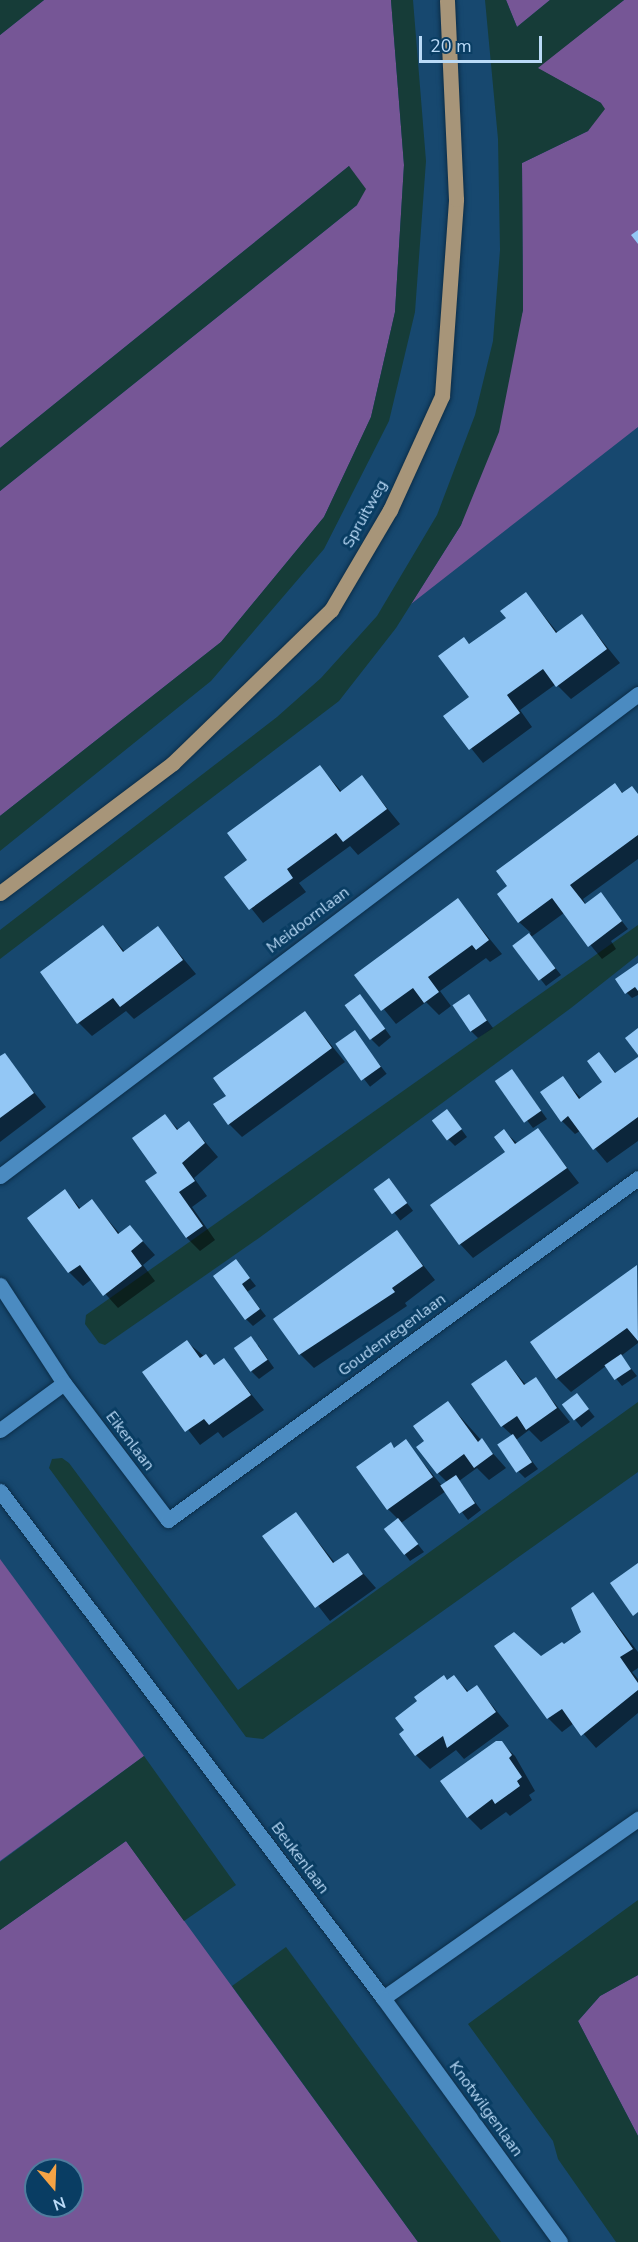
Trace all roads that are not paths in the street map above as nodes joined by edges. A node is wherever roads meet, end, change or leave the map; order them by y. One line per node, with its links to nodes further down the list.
1 (447, 0): 3 (main road, Spruitweg)
2 (638, 694): 4 (street, Meidoornlaan)
3 (0, 893)
4 (0, 1176)
5 (638, 1178): 10 (street, Goudenregenlaan)
6 (0, 1285): 7 (street, Eikenlaan)
7 (64, 1383): 8 (street); 10 (street, Eikenlaan)
8 (0, 1430)
9 (0, 1491): 12 (street, Beukenlaan)
10 (168, 1520)
11 (638, 1819): 12 (street)
12 (383, 1998): 13 (street, Knotwilgenlaan)
13 (560, 2242)

